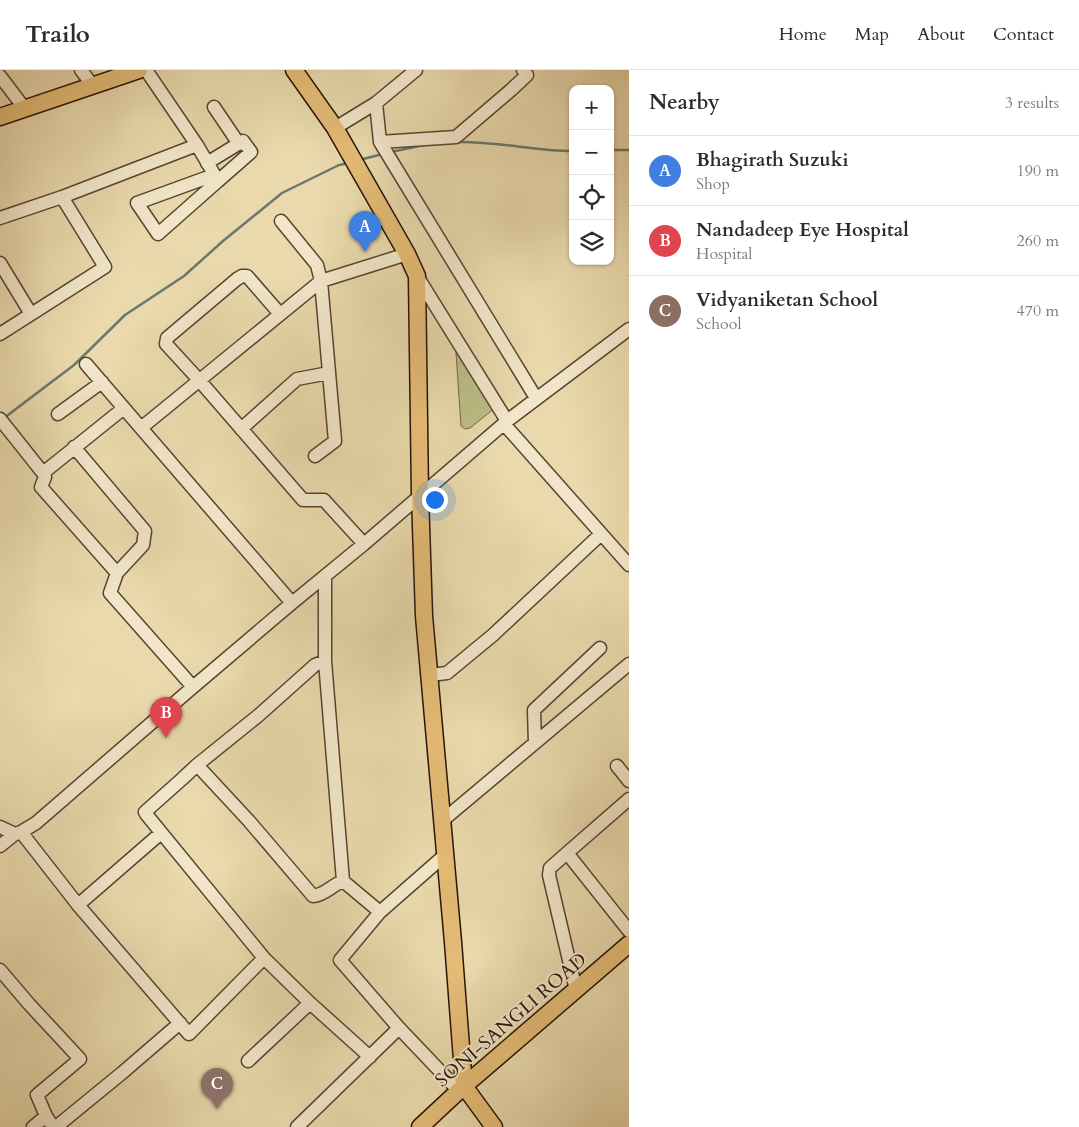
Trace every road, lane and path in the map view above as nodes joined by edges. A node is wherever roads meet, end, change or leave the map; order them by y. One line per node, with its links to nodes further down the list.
1 (81, 70): 8 (street)
2 (139, 70): 8 (main road)
3 (146, 70): 16 (street)
4 (294, 70): 13 (main road)
5 (416, 70): 9 (street)
6 (523, 70): 14 (street)
7 (0, 76): 11 (street)
8 (93, 86): 11 (main road)
9 (376, 103): 13 (street); 14 (street)
10 (214, 107): 15 (street)
11 (25, 108): 12 (main road)
12 (0, 117)
13 (336, 128): 22 (main road)
14 (380, 142): 35 (street)
15 (239, 144): 17 (street); 18 (street)
16 (197, 145): 17 (street); 19 (street)
17 (207, 163): 18 (street)
18 (216, 178): 18 (street)
19 (62, 197): 20 (street); 26 (street)
20 (0, 218)
21 (280, 221): 25 (street)
22 (407, 254): 24 (main road); 25 (street)
23 (0, 263): 26 (street)
24 (418, 276): 39 (street); 45 (main road)
25 (321, 281): 27 (street); 32 (street)
26 (31, 314): 29 (street)
27 (280, 314): 33 (street); 33 (street)
28 (629, 329): 30 (street)
29 (0, 334)
30 (623, 338): 35 (street)
31 (86, 364): 34 (street)
32 (329, 373): 41 (street); 43 (street)
33 (199, 380): 40 (street); 41 (street)
34 (102, 382): 36 (street); 37 (street)
35 (536, 398): 39 (street)
36 (124, 408): 40 (street); 42 (street)
37 (58, 414)
38 (0, 419): 44 (street)
39 (506, 423): 45 (street); 46 (street)
40 (141, 428): 51 (street)
41 (241, 429): 47 (street)
42 (74, 448): 44 (street); 49 (street)
43 (315, 456)
44 (43, 473): 49 (street)
45 (420, 496): 47 (street); 55 (main road)
46 (601, 534): 48 (street); 55 (street)
47 (364, 544): 50 (street)
48 (629, 565)
49 (117, 574): 56 (street)
50 (324, 576): 51 (street); 53 (street)
51 (292, 602): 56 (street)
52 (600, 648): 57 (street)
53 (326, 661): 58 (street); 69 (street)
54 (629, 664): 57 (street)
55 (430, 676): 62 (main road)
56 (193, 687): 64 (street)
57 (535, 743): 62 (street)
58 (197, 765): 65 (street); 69 (street)
59 (617, 766): 60 (street)
60 (629, 781)
61 (629, 800): 68 (street)
62 (442, 821): 67 (main road)
63 (0, 827): 64 (street)
64 (18, 833): 66 (street); 70 (street)
65 (161, 833): 70 (street); 74 (street)
66 (0, 846)
67 (445, 854): 71 (street); 82 (main road)
68 (568, 854): 72 (street); 76 (street)
69 (343, 880): 71 (street)
70 (78, 904): 78 (street)
71 (380, 912): 79 (street)
72 (629, 931)
73 (629, 944): 76 (main road, SONI-SANGLI ROAD)
74 (264, 958): 77 (street); 78 (street)
75 (0, 970): 83 (street)
76 (576, 990): 82 (main road, SONI-SANGLI ROAD)
77 (310, 1004): 80 (street); 81 (street)
78 (180, 1023): 83 (street)
79 (399, 1028): 80 (street); 82 (street)
80 (370, 1057): 85 (street)
81 (248, 1061)
82 (462, 1089): 86 (main road, SONI-SANGLI ROAD); 87 (main road)
83 (52, 1123): 84 (street)
84 (33, 1127)
85 (297, 1127)
86 (420, 1127)
87 (494, 1127)

